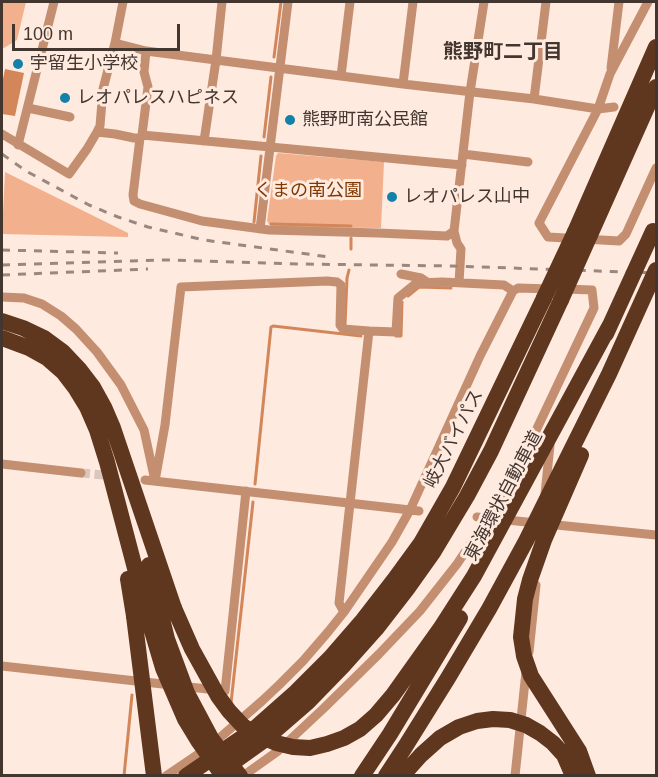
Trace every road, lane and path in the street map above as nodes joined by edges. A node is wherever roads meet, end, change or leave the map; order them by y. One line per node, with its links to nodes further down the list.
1 (54, 2): 23 (street)
2 (123, 2): 11 (street)
3 (222, 2): 14 (street)
4 (288, 2): 15 (street)
5 (350, 2): 17 (street)
6 (413, 2): 18 (street)
7 (484, 2): 20 (street)
8 (546, 2): 21 (street)
9 (619, 2): 16 (street)
10 (648, 2): 16 (street)
11 (115, 44): 13 (street); 26 (street)
12 (657, 47): 39 (highway, 岐大バイパス)
13 (146, 51): 14 (street); 28 (street)
14 (216, 60): 15 (street); 29 (street)
15 (279, 68): 17 (street); 31 (street)
16 (610, 74): 24 (street)
17 (341, 76): 18 (street)
18 (403, 84): 20 (street)
19 (657, 87): 39 (highway, 岐大バイパス)
20 (470, 92): 21 (street); 32 (street)
21 (534, 99): 24 (street)
22 (614, 107): 24 (street)
23 (28, 108): 25 (street); 30 (street)
24 (598, 109): 35 (street)
25 (70, 117)
26 (97, 132): 28 (street); 30 (street)
27 (2, 134): 30 (street)
28 (141, 136): 29 (street); 37 (street)
29 (204, 141): 31 (street)
30 (18, 145)
31 (269, 147): 34 (street); 37 (street)
32 (463, 154): 33 (street); 34 (street)
33 (528, 162)
34 (462, 165): 38 (street)
35 (657, 168)
36 (657, 223): 48 (highway, 東海環状自動車道, bridge)
37 (260, 229): 38 (street)
38 (454, 231): 43 (street)
39 (582, 234): 46 (highway, 岐大バイパス, bridge)
40 (657, 272): 72 (highway, bridge); 76 (highway, bridge)
41 (401, 274): 42 (street)
42 (428, 282): 43 (street); 49 (street)
43 (459, 283): 44 (street)
44 (513, 291): 51 (street); 57 (street)
45 (2, 297): 54 (street)
46 (553, 299): 67 (highway, 岐大バイパス); 68 (highway, 岐大バイパス)
47 (2, 321): 62 (highway)
48 (610, 325): 62 (highway, bridge); 71 (highway, 東海環状自動車道, bridge)
49 (369, 331): 54 (street); 56 (street)
50 (2, 338): 62 (highway)
51 (552, 398): 59 (street); 60 (street)
52 (2, 464): 53 (street)
53 (81, 473)
54 (150, 480): 55 (street)
55 (246, 491): 56 (street); 64 (street)
56 (350, 504): 57 (street); 63 (street)
57 (415, 510): 63 (street)
58 (477, 518): 59 (street)
59 (488, 518): 60 (street); 70 (street)
60 (542, 523): 61 (street); 74 (street)
61 (657, 535)
62 (154, 612): 65 (highway, bridge); 69 (highway, bridge); 70 (highway, bridge)
63 (344, 612): 66 (street)
64 (2, 666)
65 (154, 776)
66 (166, 776)
67 (186, 776)
68 (214, 776)
69 (223, 776)
70 (242, 776)
71 (362, 776)
72 (386, 776)
73 (402, 776): 75 (highway, bridge)
74 (515, 776)
75 (573, 776)
76 (588, 776)

